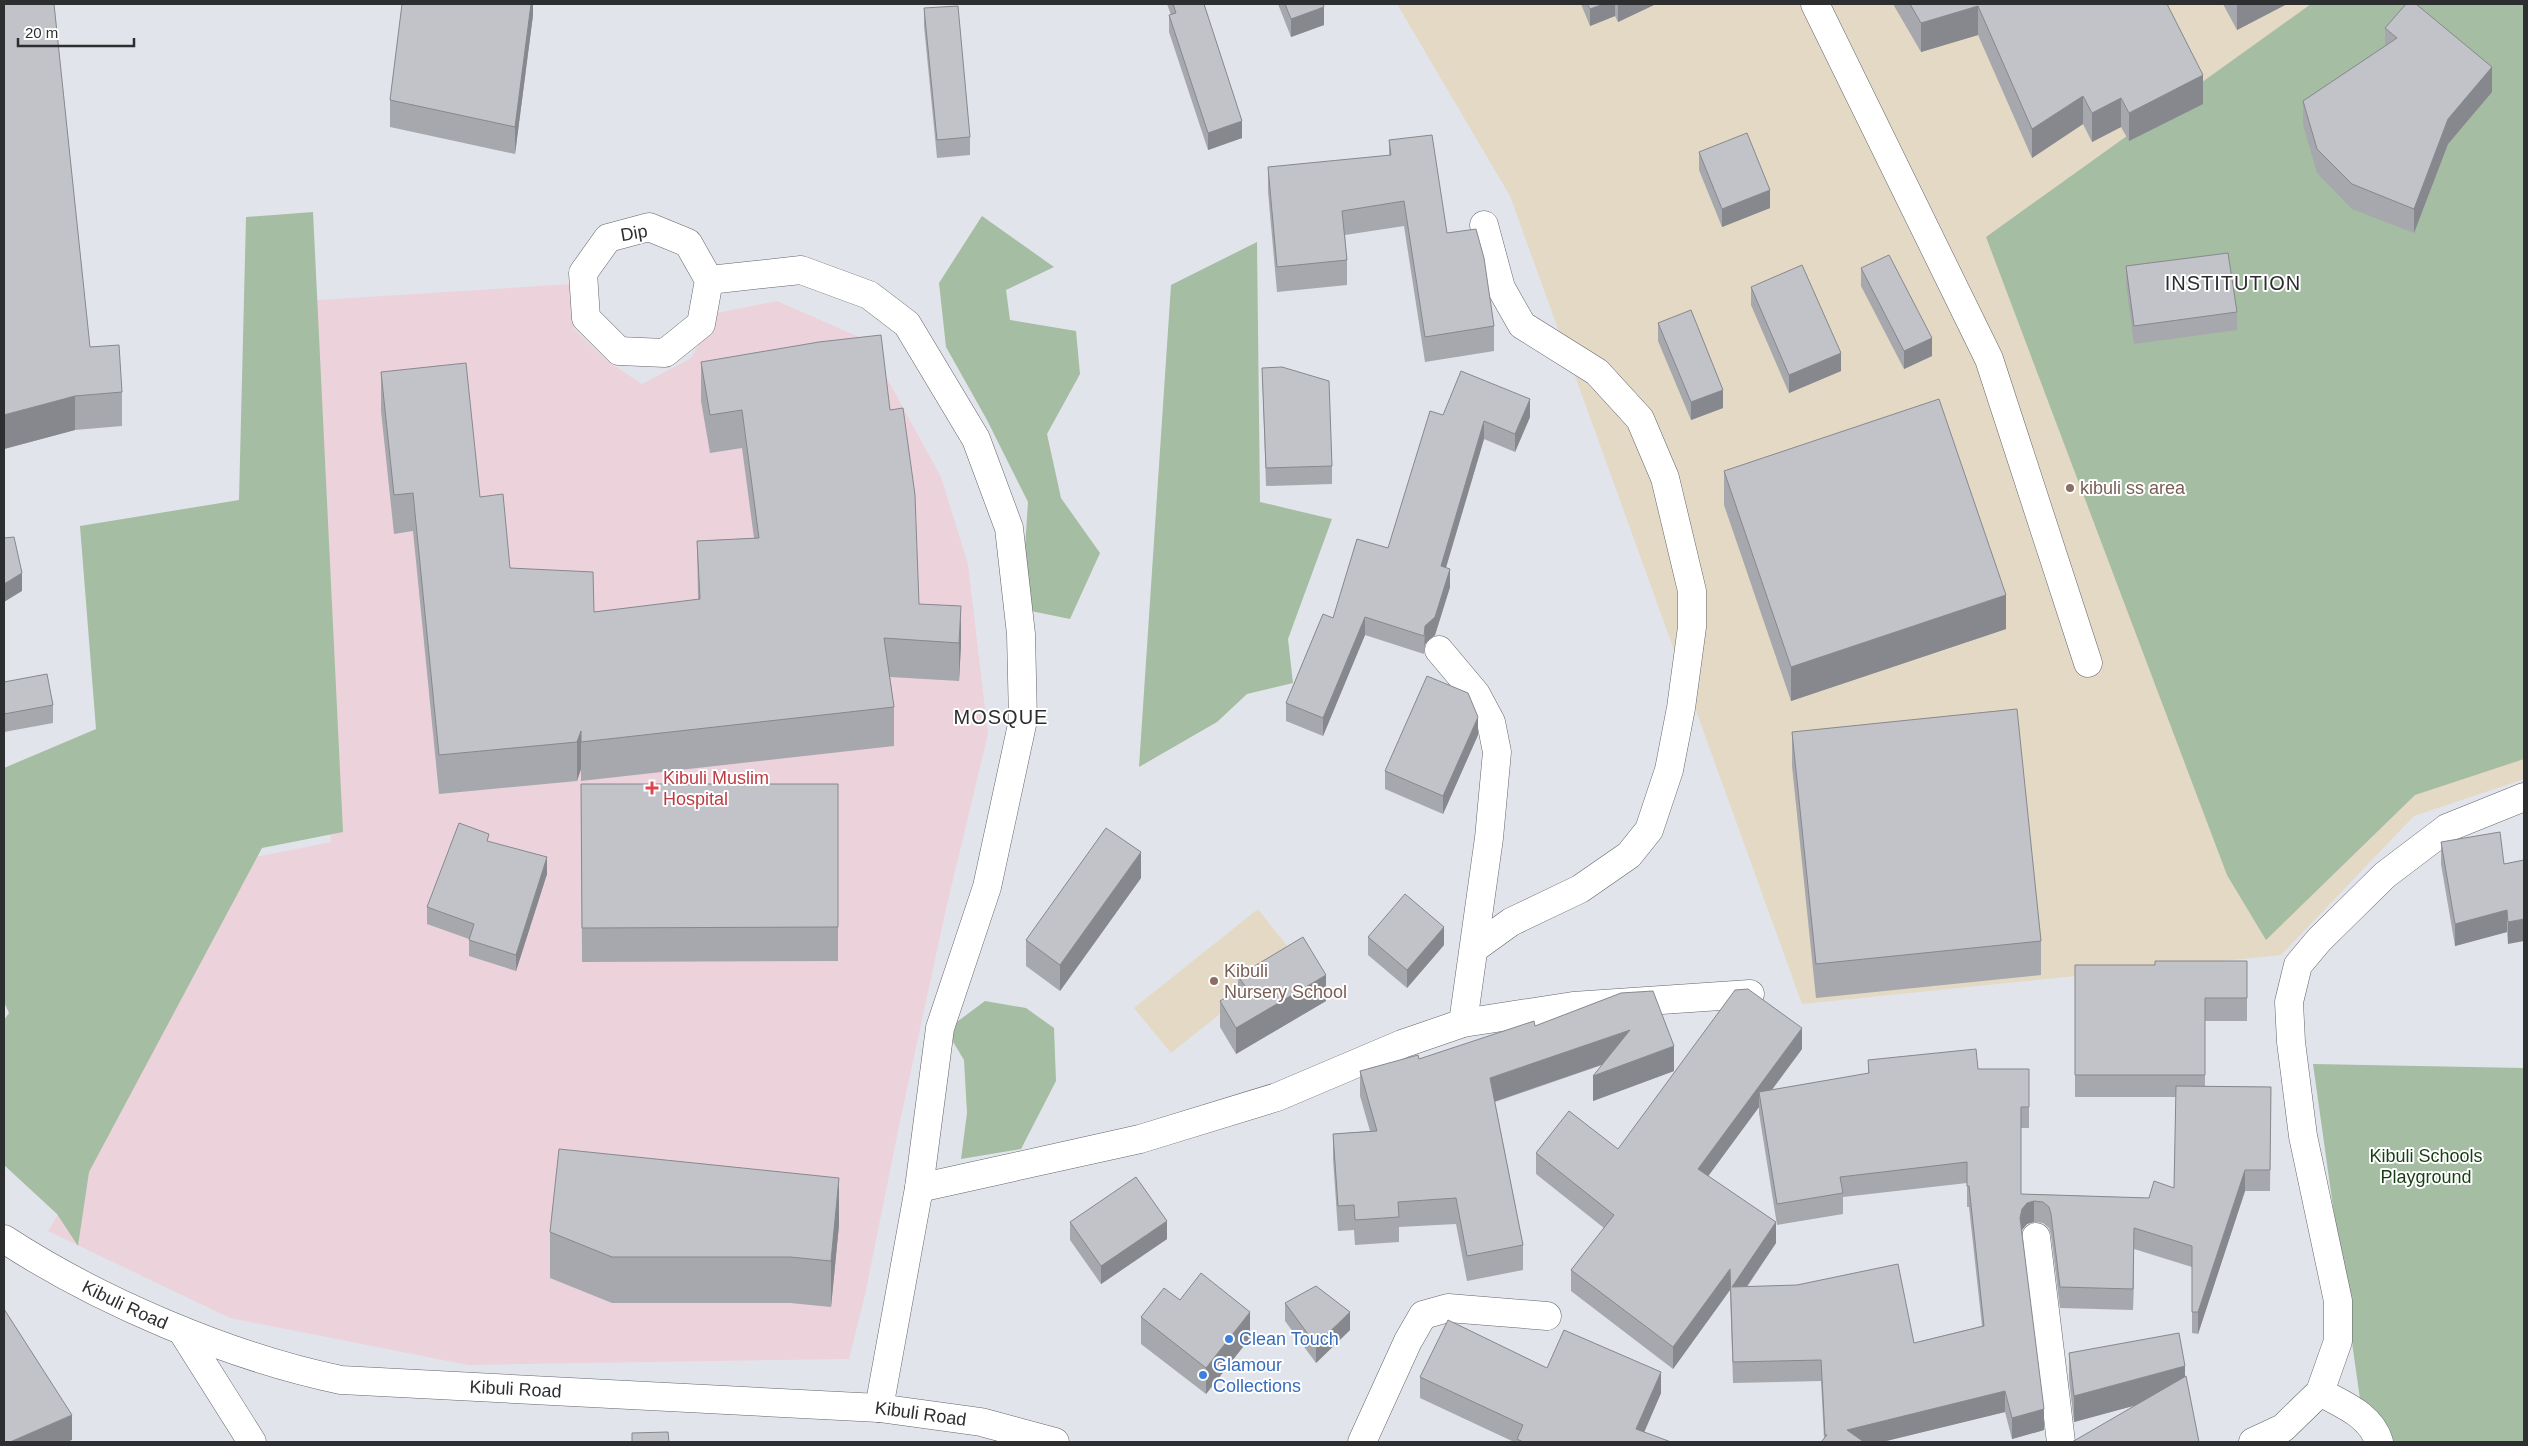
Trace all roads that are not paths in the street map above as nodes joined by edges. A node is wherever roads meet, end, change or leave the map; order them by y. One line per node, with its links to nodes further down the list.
1 (1815, 4): 5 (street)
2 (1484, 225): 7 (street)
3 (709, 280): 3 (street, Dip); 10 (street)
4 (1439, 650): 7 (street)
5 (2088, 663)
6 (2524, 797): 15 (street)
7 (1475, 948): 9 (street)
8 (1750, 994): 9 (street)
9 (1463, 1023): 10 (street)
10 (919, 1188): 16 (street)
11 (2036, 1237): 20 (street)
12 (4, 1240): 14 (street, Kibuli Road)
13 (1547, 1316): 19 (street)
14 (182, 1331): 16 (street, Kibuli Road); 17 (street)
15 (2320, 1392): 21 (street); 22 (street)
16 (879, 1408): 18 (street, Kibuli Road)
17 (252, 1442)
18 (1055, 1442)
19 (1362, 1442)
20 (2061, 1442)
21 (2253, 1442)
22 (2378, 1442)

